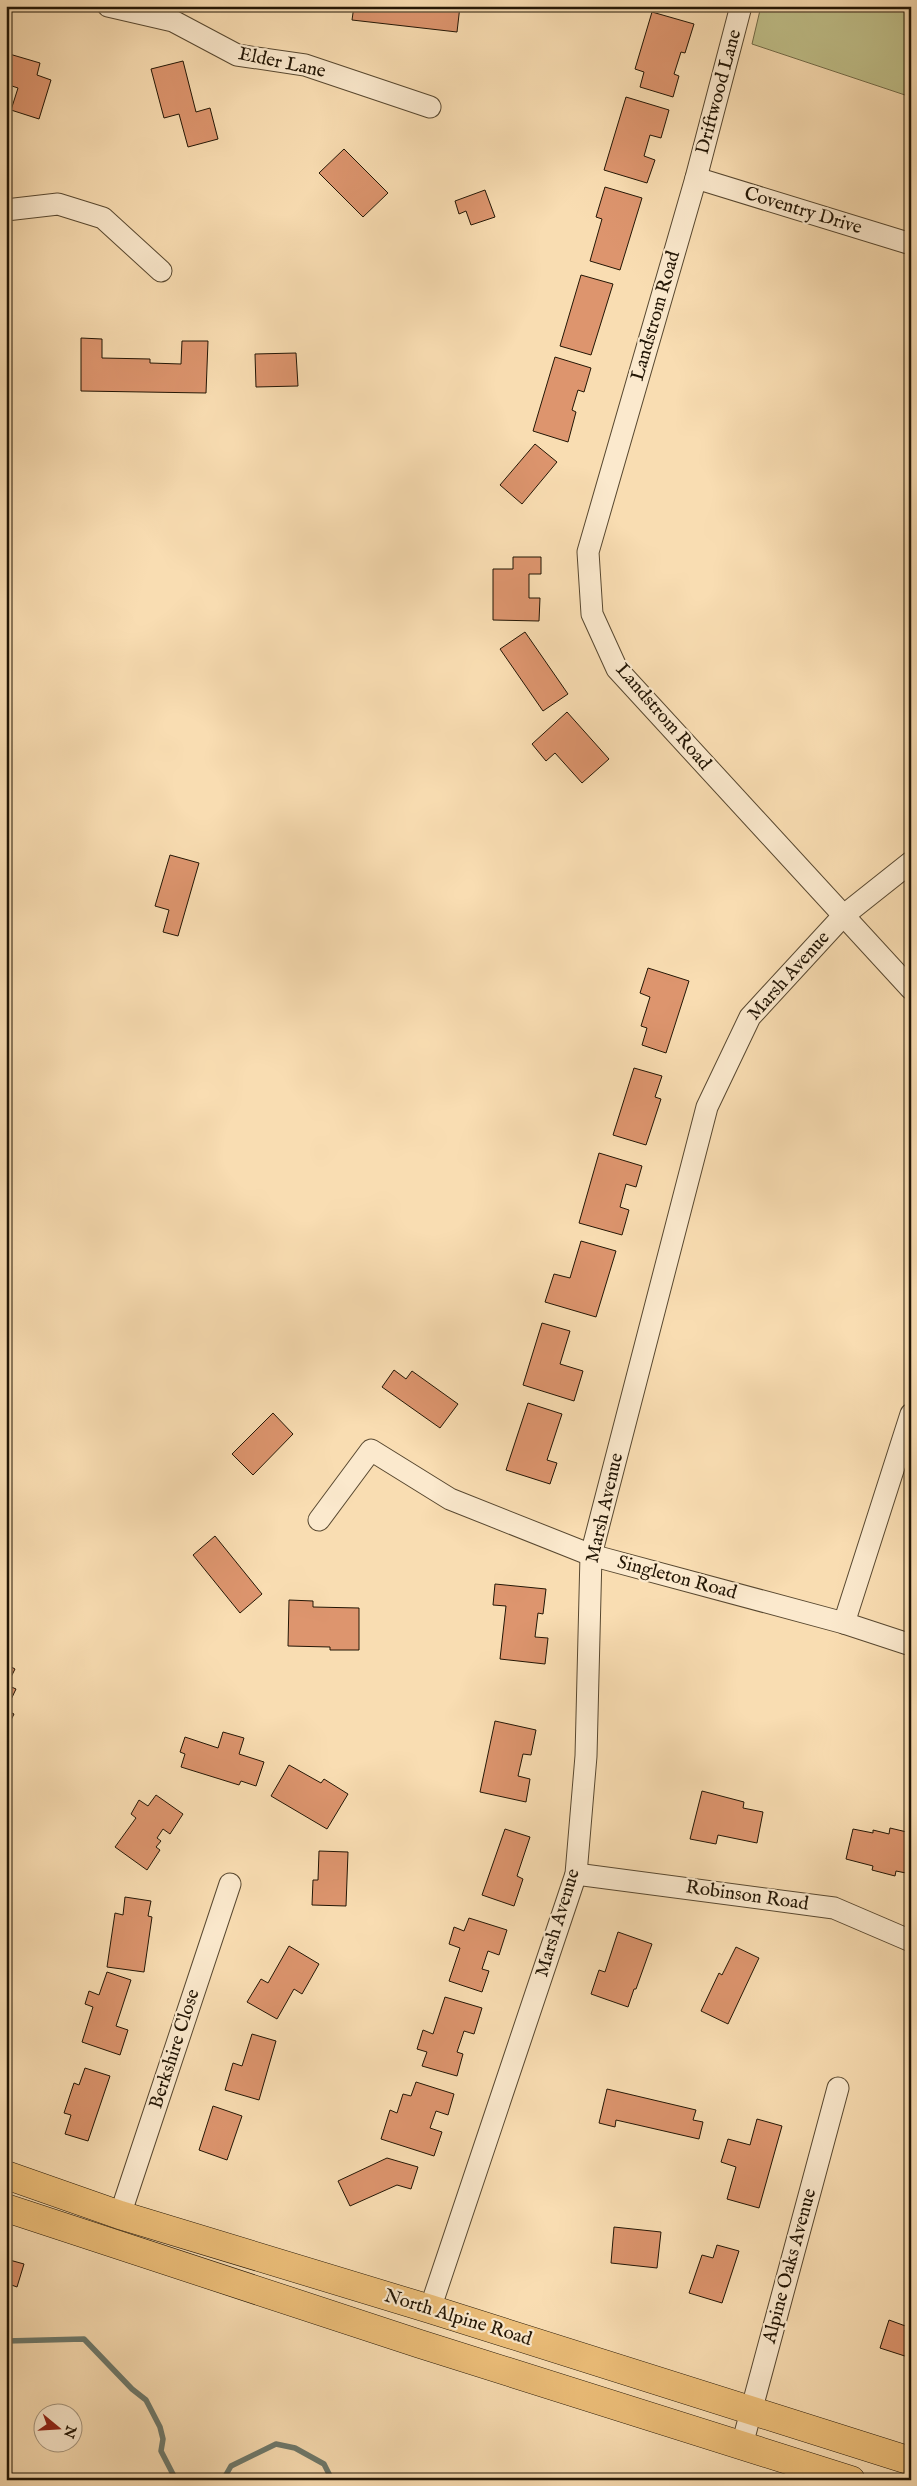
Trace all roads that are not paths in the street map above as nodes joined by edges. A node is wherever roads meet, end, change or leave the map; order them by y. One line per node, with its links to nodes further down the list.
1 (108, 6): 3 (street, Elder Lane)
2 (742, 6): 4 (street, Driftwood Lane)
3 (430, 107)
4 (696, 178): 6 (street, Coventry Drive); 9 (street, Landstrom Road)
5 (6, 210): 7 (street)
6 (911, 244)
7 (161, 271)
8 (911, 862): 9 (street, Marsh Avenue)
9 (843, 916): 10 (street, Landstrom Road); 13 (street, Marsh Avenue)
10 (911, 989)
11 (911, 1414): 14 (street)
12 (319, 1520): 13 (street, Singleton Road)
13 (591, 1555): 14 (street, Singleton Road); 16 (street, Marsh Avenue)
14 (844, 1623): 15 (street, Singleton Road)
15 (911, 1645)
16 (576, 1874): 18 (street, Robinson Road); 23 (street, Marsh Avenue)
17 (230, 1884): 22 (street, Berkshire Close)
18 (911, 1941)
19 (838, 2088): 24 (street, Alpine Oaks Avenue)
20 (6, 2175): 22 (main road, North Alpine Road)
21 (6, 2208): 25 (main road, North Alpine Road)
22 (120, 2215): 23 (main road, North Alpine Road)
23 (430, 2309): 24 (main road, North Alpine Road)
24 (750, 2410): 25 (street, Alpine Oaks Avenue); 26 (main road, North Alpine Road)
25 (742, 2445): 27 (main road, North Alpine Road)
26 (911, 2461)
27 (851, 2480)

